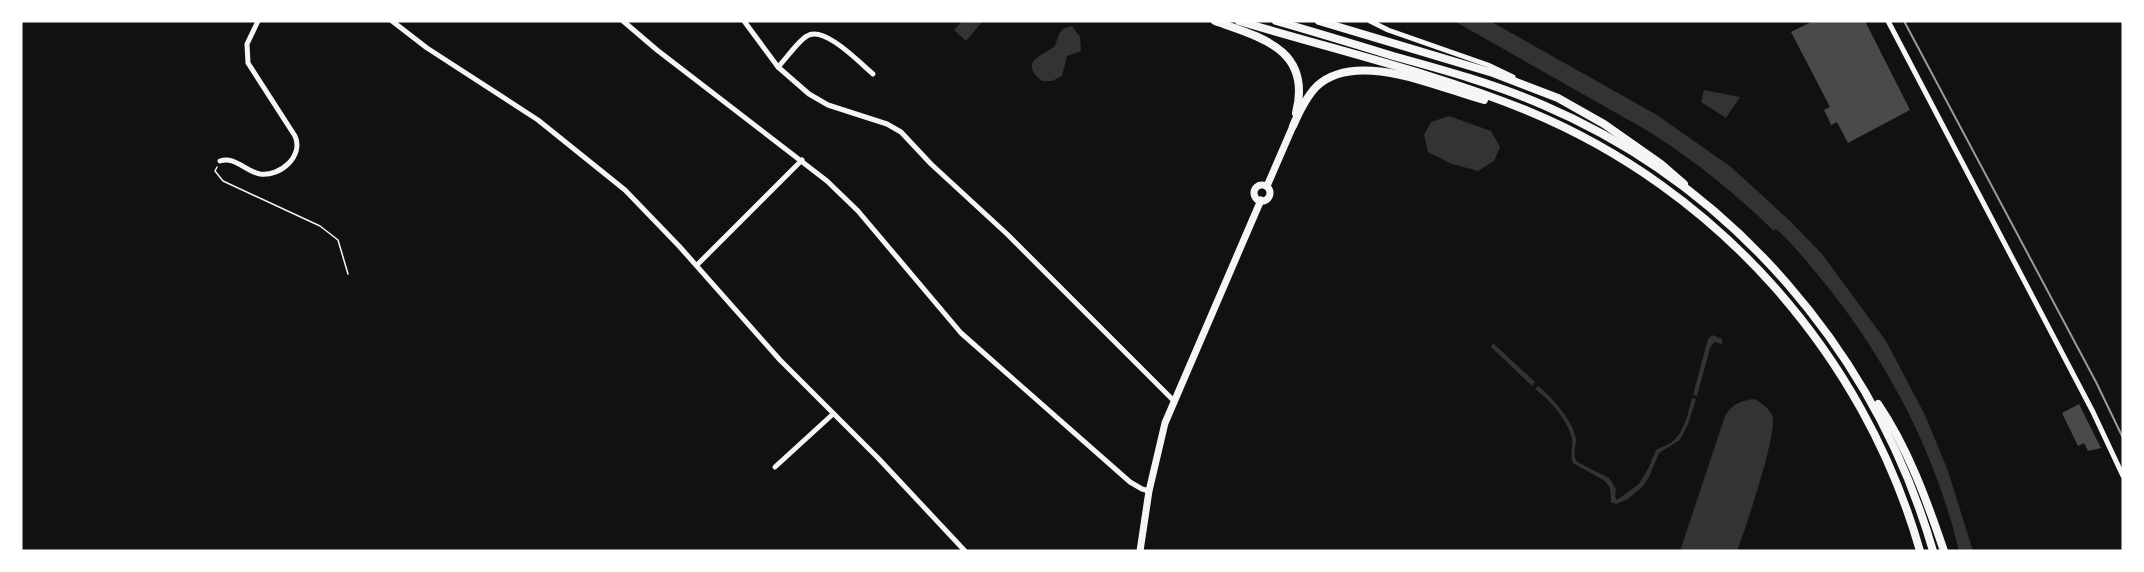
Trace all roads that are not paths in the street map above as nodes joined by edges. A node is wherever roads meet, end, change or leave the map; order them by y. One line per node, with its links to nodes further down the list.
1 (258, 21): 17 (street)
2 (392, 21): 21 (street)
3 (624, 21): 16 (street)
4 (744, 21): 11 (street)
5 (1215, 21): 15 (main road)
6 (1239, 21): 14 (main road)
7 (1275, 21): 20 (main road)
8 (1318, 21): 13 (main road)
9 (1370, 21): 13 (street)
10 (1888, 21): 26 (street)
11 (778, 67): 12 (street); 23 (street)
12 (873, 74)
13 (1525, 85): 20 (main road)
14 (1528, 111): 15 (main road); 30 (main road)
15 (1293, 126): 18 (street)
16 (802, 160): 21 (street); 27 (street)
17 (220, 161)
18 (1267, 186): 19 (street); 19 (street)
19 (1261, 200): 23 (street)
20 (1702, 201): 22 (main road)
21 (697, 265): 24 (street)
22 (1856, 376): 31 (main road); 32 (main road)
23 (1174, 401): 27 (street)
24 (833, 414): 25 (street); 28 (street)
25 (776, 467)
26 (2123, 476)
27 (1149, 491): 29 (street)
28 (965, 551)
29 (1140, 551)
30 (1920, 551)
31 (1933, 551)
32 (1944, 551)

